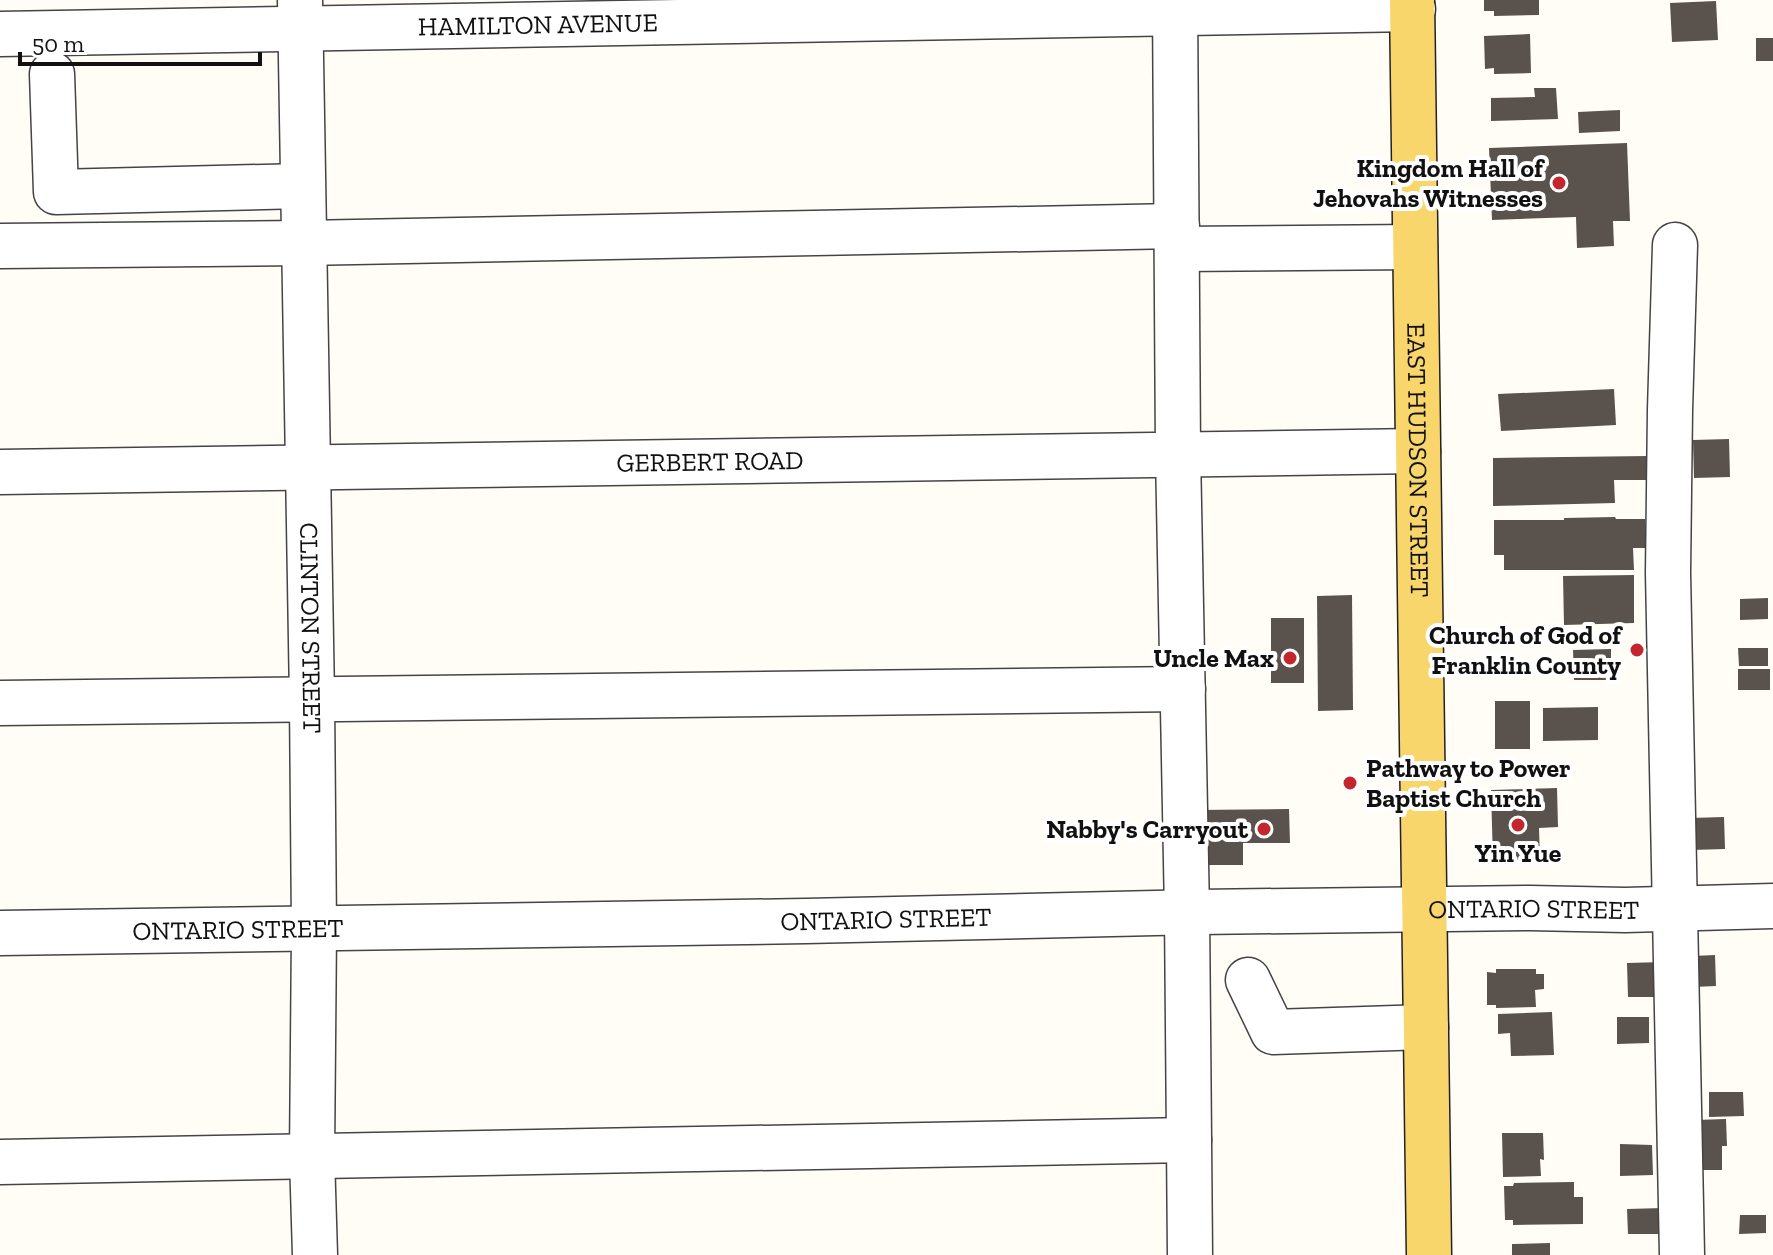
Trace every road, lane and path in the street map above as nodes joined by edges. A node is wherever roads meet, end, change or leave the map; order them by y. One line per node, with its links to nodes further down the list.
1 (1412, 5): 2 (street, HAMILTON AVENUE); 11 (main road, EAST HUDSON STREET)
2 (1175, 7): 3 (street, HAMILTON AVENUE); 7 (street)
3 (300, 14): 4 (street, HAMILTON AVENUE); 6 (street, CLINTON STREET)
4 (0, 34)
5 (52, 74): 6 (street)
6 (302, 186): 8 (street, CLINTON STREET)
7 (1177, 238): 8 (street); 11 (street); 13 (street)
8 (303, 243): 10 (street); 14 (street, CLINTON STREET)
9 (1675, 245): 20 (street)
10 (0, 246)
11 (1415, 247): 12 (main road, EAST HUDSON STREET)
12 (1418, 451): 13 (street, GERBERT ROAD); 21 (main road, EAST HUDSON STREET)
13 (1178, 453): 14 (street, GERBERT ROAD); 16 (street)
14 (307, 466): 15 (street, GERBERT ROAD); 17 (street, CLINTON STREET)
15 (0, 472)
16 (1183, 689): 17 (street); 22 (street)
17 (312, 699): 18 (street); 23 (street, CLINTON STREET)
18 (0, 703)
19 (1773, 906): 20 (street, ONTARIO STREET)
20 (1675, 908): 21 (street, ONTARIO STREET); 33 (street)
21 (1424, 910): 22 (street, ONTARIO STREET); 26 (main road, EAST HUDSON STREET)
22 (1187, 912): 23 (street, ONTARIO STREET); 27 (street)
23 (314, 929): 24 (street, ONTARIO STREET); 28 (street, CLINTON STREET)
24 (0, 933)
25 (1248, 980): 26 (street)
26 (1426, 1027): 32 (main road, EAST HUDSON STREET)
27 (1189, 1140): 28 (street); 31 (street)
28 (312, 1157): 29 (street); 30 (street, CLINTON STREET)
29 (0, 1162)
30 (315, 1255)
31 (1190, 1255)
32 (1429, 1255)
33 (1682, 1255)

